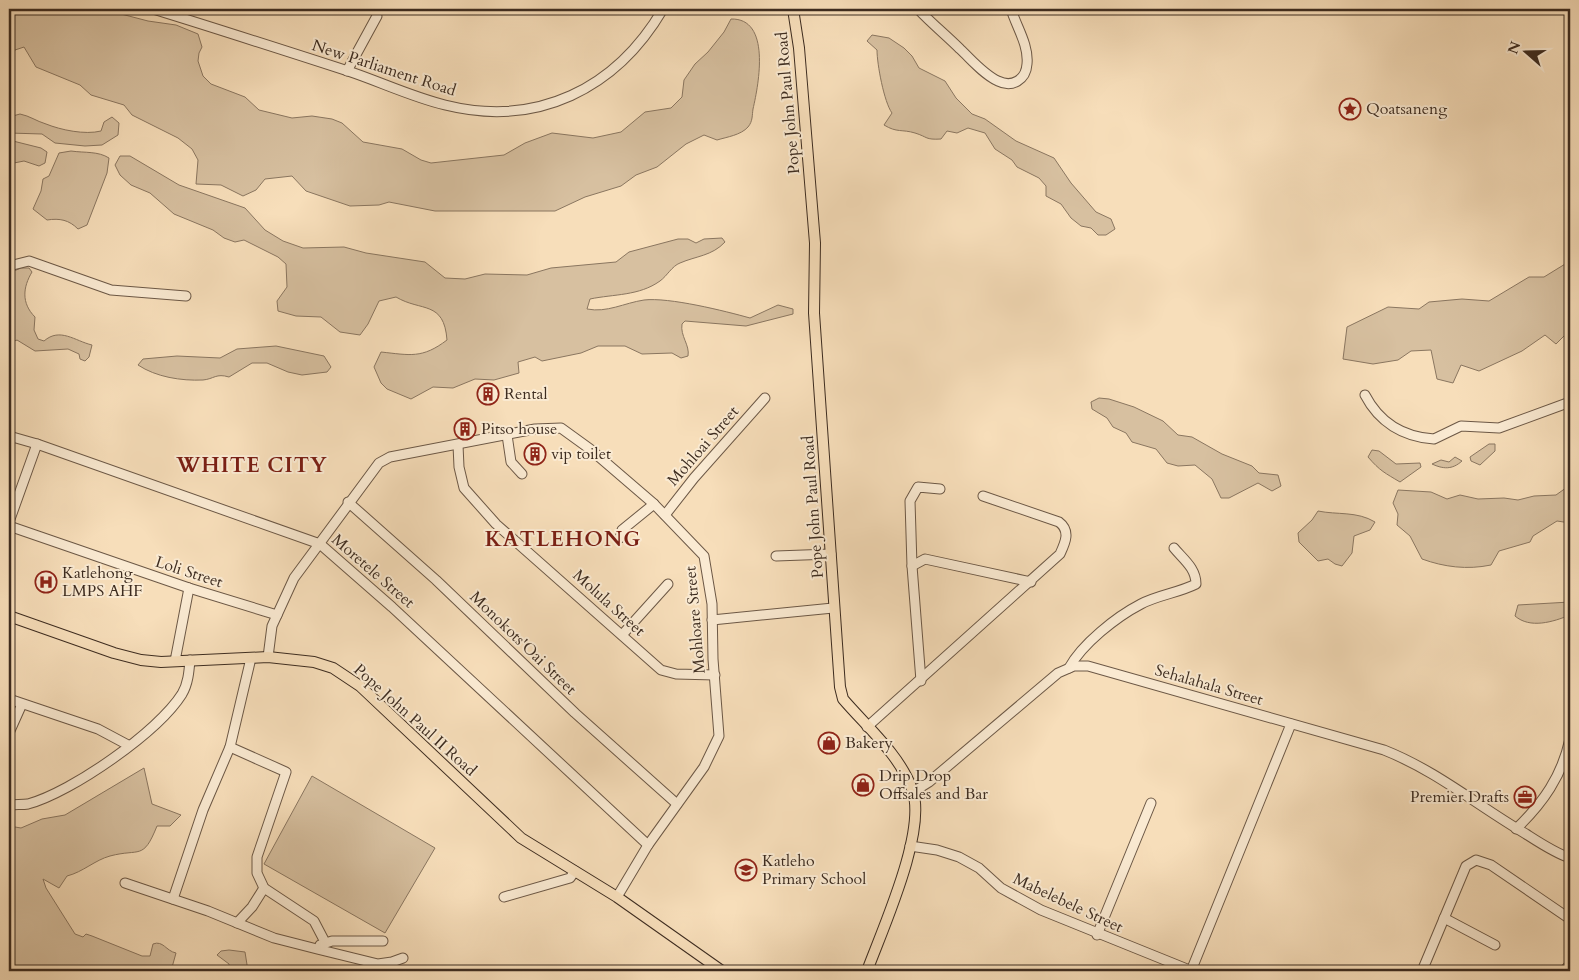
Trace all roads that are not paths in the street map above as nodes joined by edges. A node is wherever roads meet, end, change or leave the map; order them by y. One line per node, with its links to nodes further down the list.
1 (153, 9): 7 (street, New Parliament Road)
2 (664, 9): 7 (street, New Parliament Road)
3 (793, 9): 27 (main road, Pope John Paul Road)
4 (918, 9): 5 (street)
5 (1011, 9)
6 (376, 16): 7 (street)
7 (347, 71)
8 (9, 266): 9 (street)
9 (186, 296)
10 (1365, 395): 12 (street)
11 (765, 398): 22 (street, Mohloai Street)
12 (1570, 402)
13 (507, 435): 16 (street, Mohloare Street); 17 (street); 21 (street, Mohloare Street)
14 (9, 436): 15 (street, Moretele Street)
15 (37, 444): 23 (street); 25 (street, Moretele Street)
16 (458, 445): 20 (street, Mohloare Street); 37 (street, Molula Street)
17 (522, 474)
18 (940, 490): 29 (street)
19 (983, 496): 30 (street)
20 (348, 502): 25 (street, Mohloare Street); 55 (street, Monokots'Oai Street)
21 (654, 504): 22 (street, Mohloare Street); 24 (street)
22 (665, 515): 36 (street, Mohloare Street)
23 (9, 524): 32 (street, Loli Street)
24 (620, 538)
25 (320, 544): 34 (street, Mohloare Street); 58 (street, Moretele Street)
26 (1174, 548): 42 (street)
27 (830, 554): 28 (street); 33 (main road, Pope John Paul Road)
28 (776, 556)
29 (912, 566): 30 (street); 44 (street)
30 (1031, 582): 44 (street)
31 (668, 584): 37 (street)
32 (189, 588): 34 (street, Loli Street); 41 (street)
33 (833, 608): 36 (street); 48 (main road, Pope John Paul Road)
34 (277, 615): 38 (street, Mohloare Street)
35 (9, 616): 41 (main road, Pope John Paul II Road)
36 (712, 620): 43 (street, Mohloare Street)
37 (622, 635): 43 (street, Molula Street)
38 (268, 657): 39 (main road, Pope John Paul II Road); 61 (main road, Pope John Paul II Road)
39 (251, 658): 40 (main road, Pope John Paul II Road); 52 (street)
40 (190, 660): 41 (main road, Pope John Paul II Road); 51 (street)
41 (175, 661)
42 (1068, 668): 47 (street, Sehalahala Street); 53 (street)
43 (715, 675): 55 (street, Mohloare Street)
44 (921, 681): 48 (street)
45 (9, 699): 46 (street)
46 (22, 704): 49 (street); 51 (street)
47 (1291, 724): 57 (street, Sehalahala Street); 79 (street, Mabelebele Street)
48 (867, 727): 53 (main road, Pope John Paul Road)
49 (9, 733)
50 (1570, 739): 57 (street)
51 (128, 745): 56 (street)
52 (230, 748): 63 (street); 66 (street)
53 (913, 792): 59 (main road, Pope John Paul Road)
54 (1151, 802): 70 (street)
55 (677, 804): 58 (street, Mohloare Street)
56 (9, 805)
57 (1516, 828): 60 (street, Sehalahala Street)
58 (648, 845): 65 (street, Mohloare Street)
59 (910, 846): 70 (street, Mabelebele Street); 78 (main road, Pope John Paul Road)
60 (1570, 858)
61 (575, 871): 64 (street); 65 (main road, Pope John Paul II Road)
62 (125, 883): 66 (street)
63 (264, 888): 69 (street); 72 (street)
64 (504, 897)
65 (617, 897): 77 (main road, Pope John Paul II Road)
66 (173, 899): 69 (street)
67 (1444, 918): 68 (street); 73 (street); 80 (street)
68 (1570, 919)
69 (237, 923): 74 (street)
70 (1097, 935): 79 (street, Mabelebele Street)
71 (383, 941): 72 (street)
72 (325, 942): 74 (street)
73 (1495, 945)
74 (317, 949): 75 (street)
75 (403, 958)
76 (1570, 964): 81 (street)
77 (722, 971)
78 (866, 971)
79 (1192, 971)
80 (1422, 971)
81 (1564, 971)

